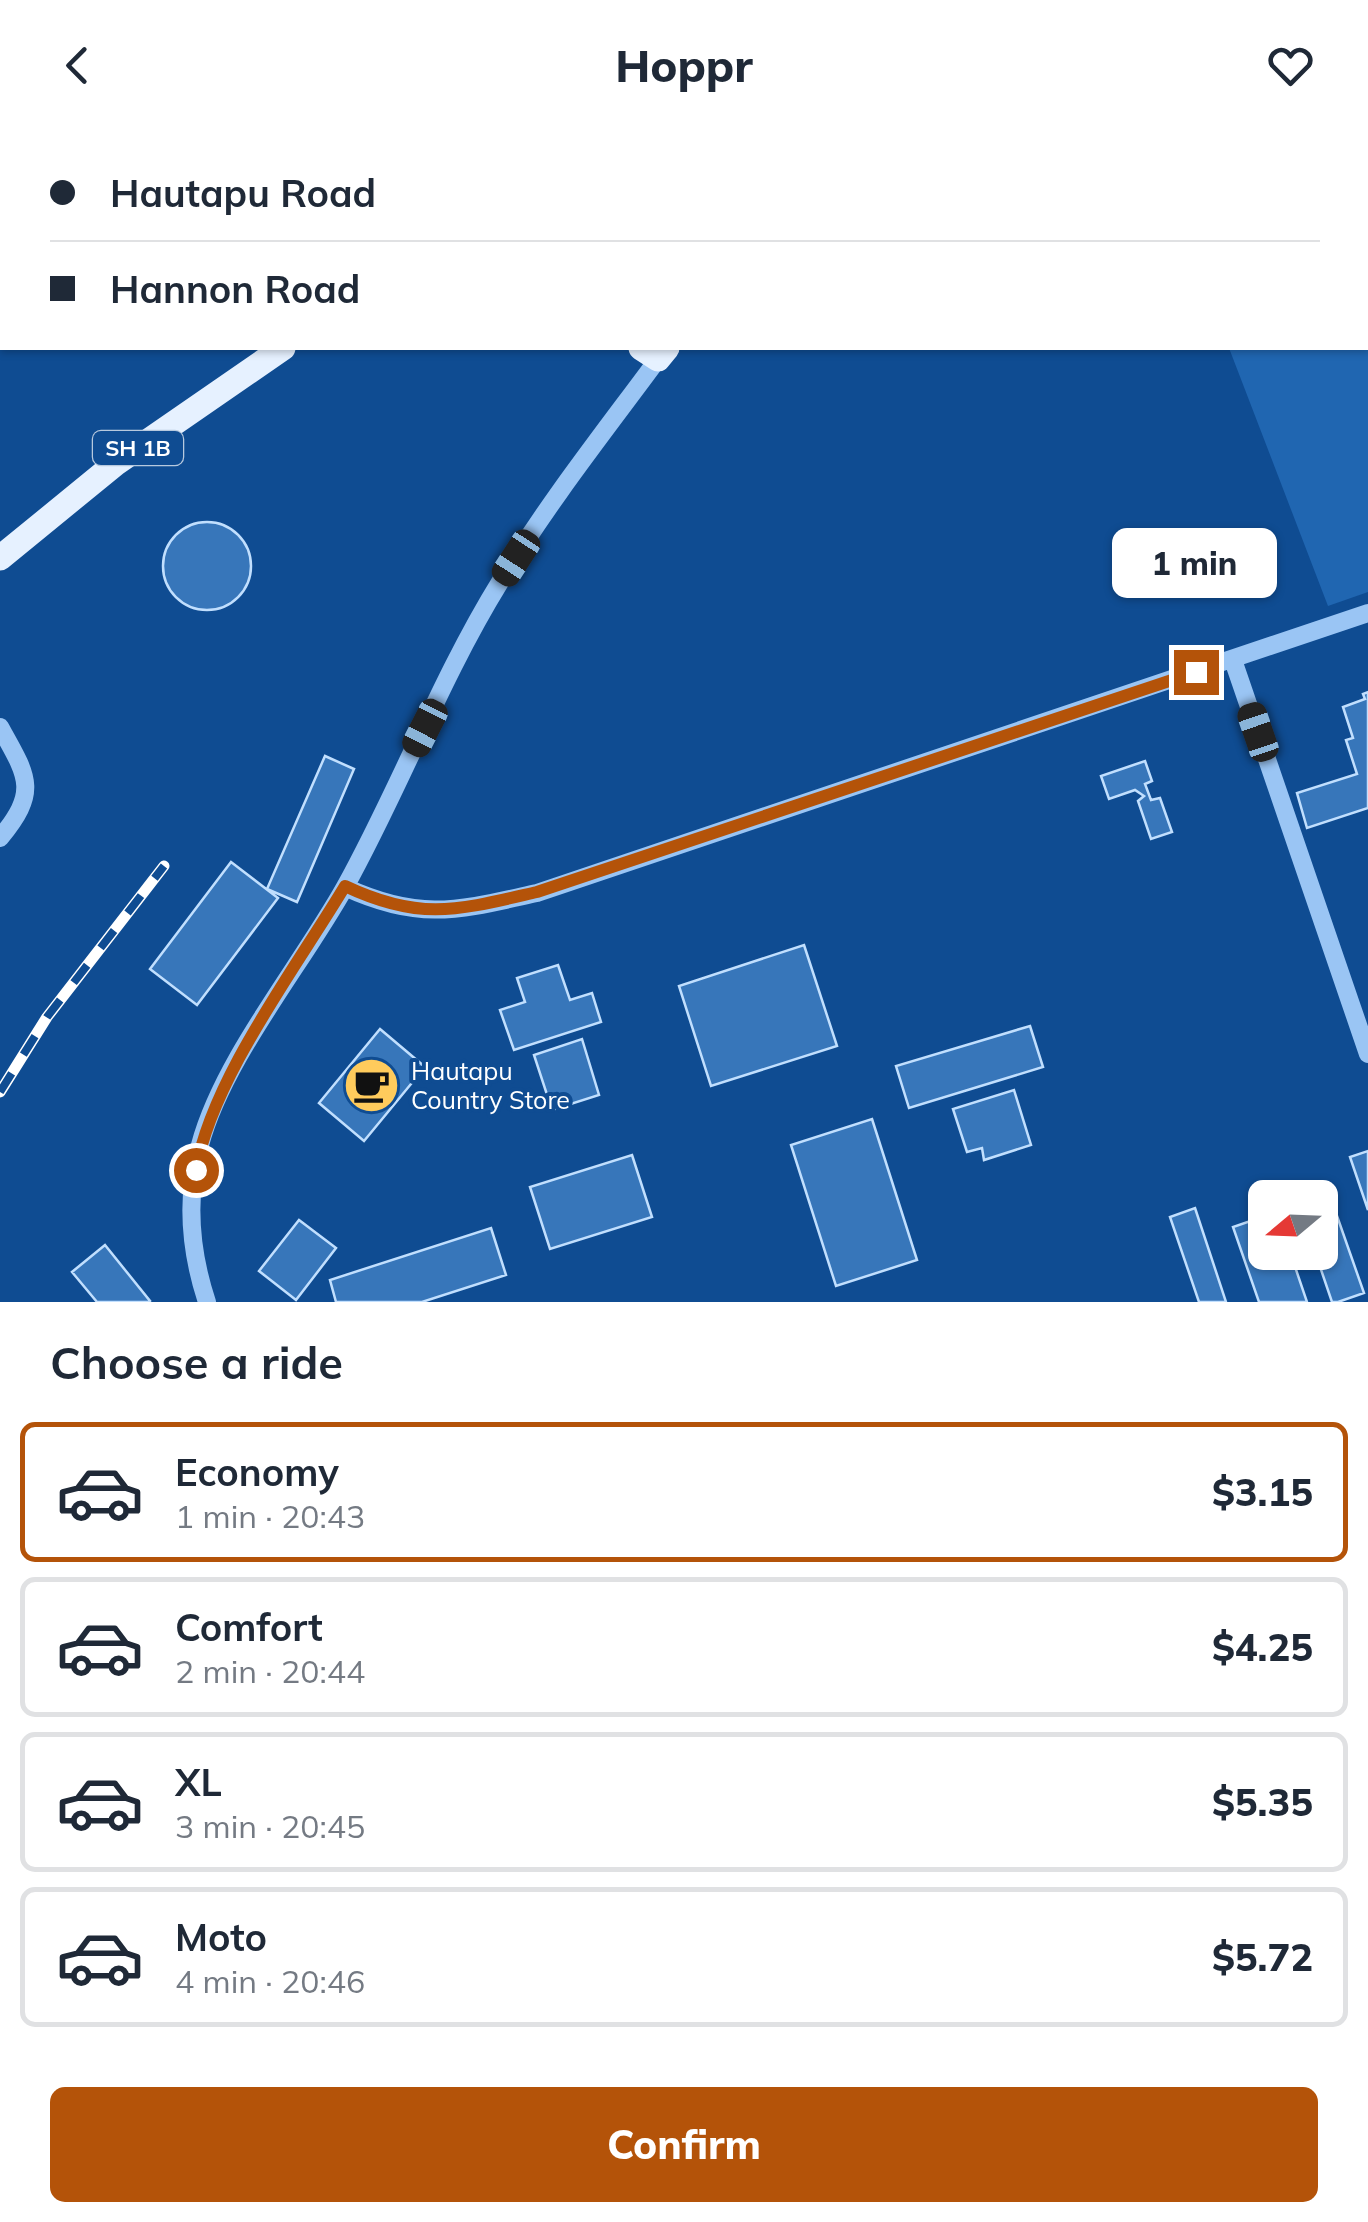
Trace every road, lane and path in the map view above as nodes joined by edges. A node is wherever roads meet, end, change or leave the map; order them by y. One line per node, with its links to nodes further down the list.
1 (280, 350): 3 (main road, SH 1B)
2 (655, 351): 8 (street)
3 (0, 558)
4 (1368, 614): 5 (street)
5 (1233, 660): 8 (street); 9 (street)
6 (0, 727): 7 (street)
7 (0, 838)
8 (345, 886): 10 (street)
9 (1368, 1054)
10 (206, 1302)

